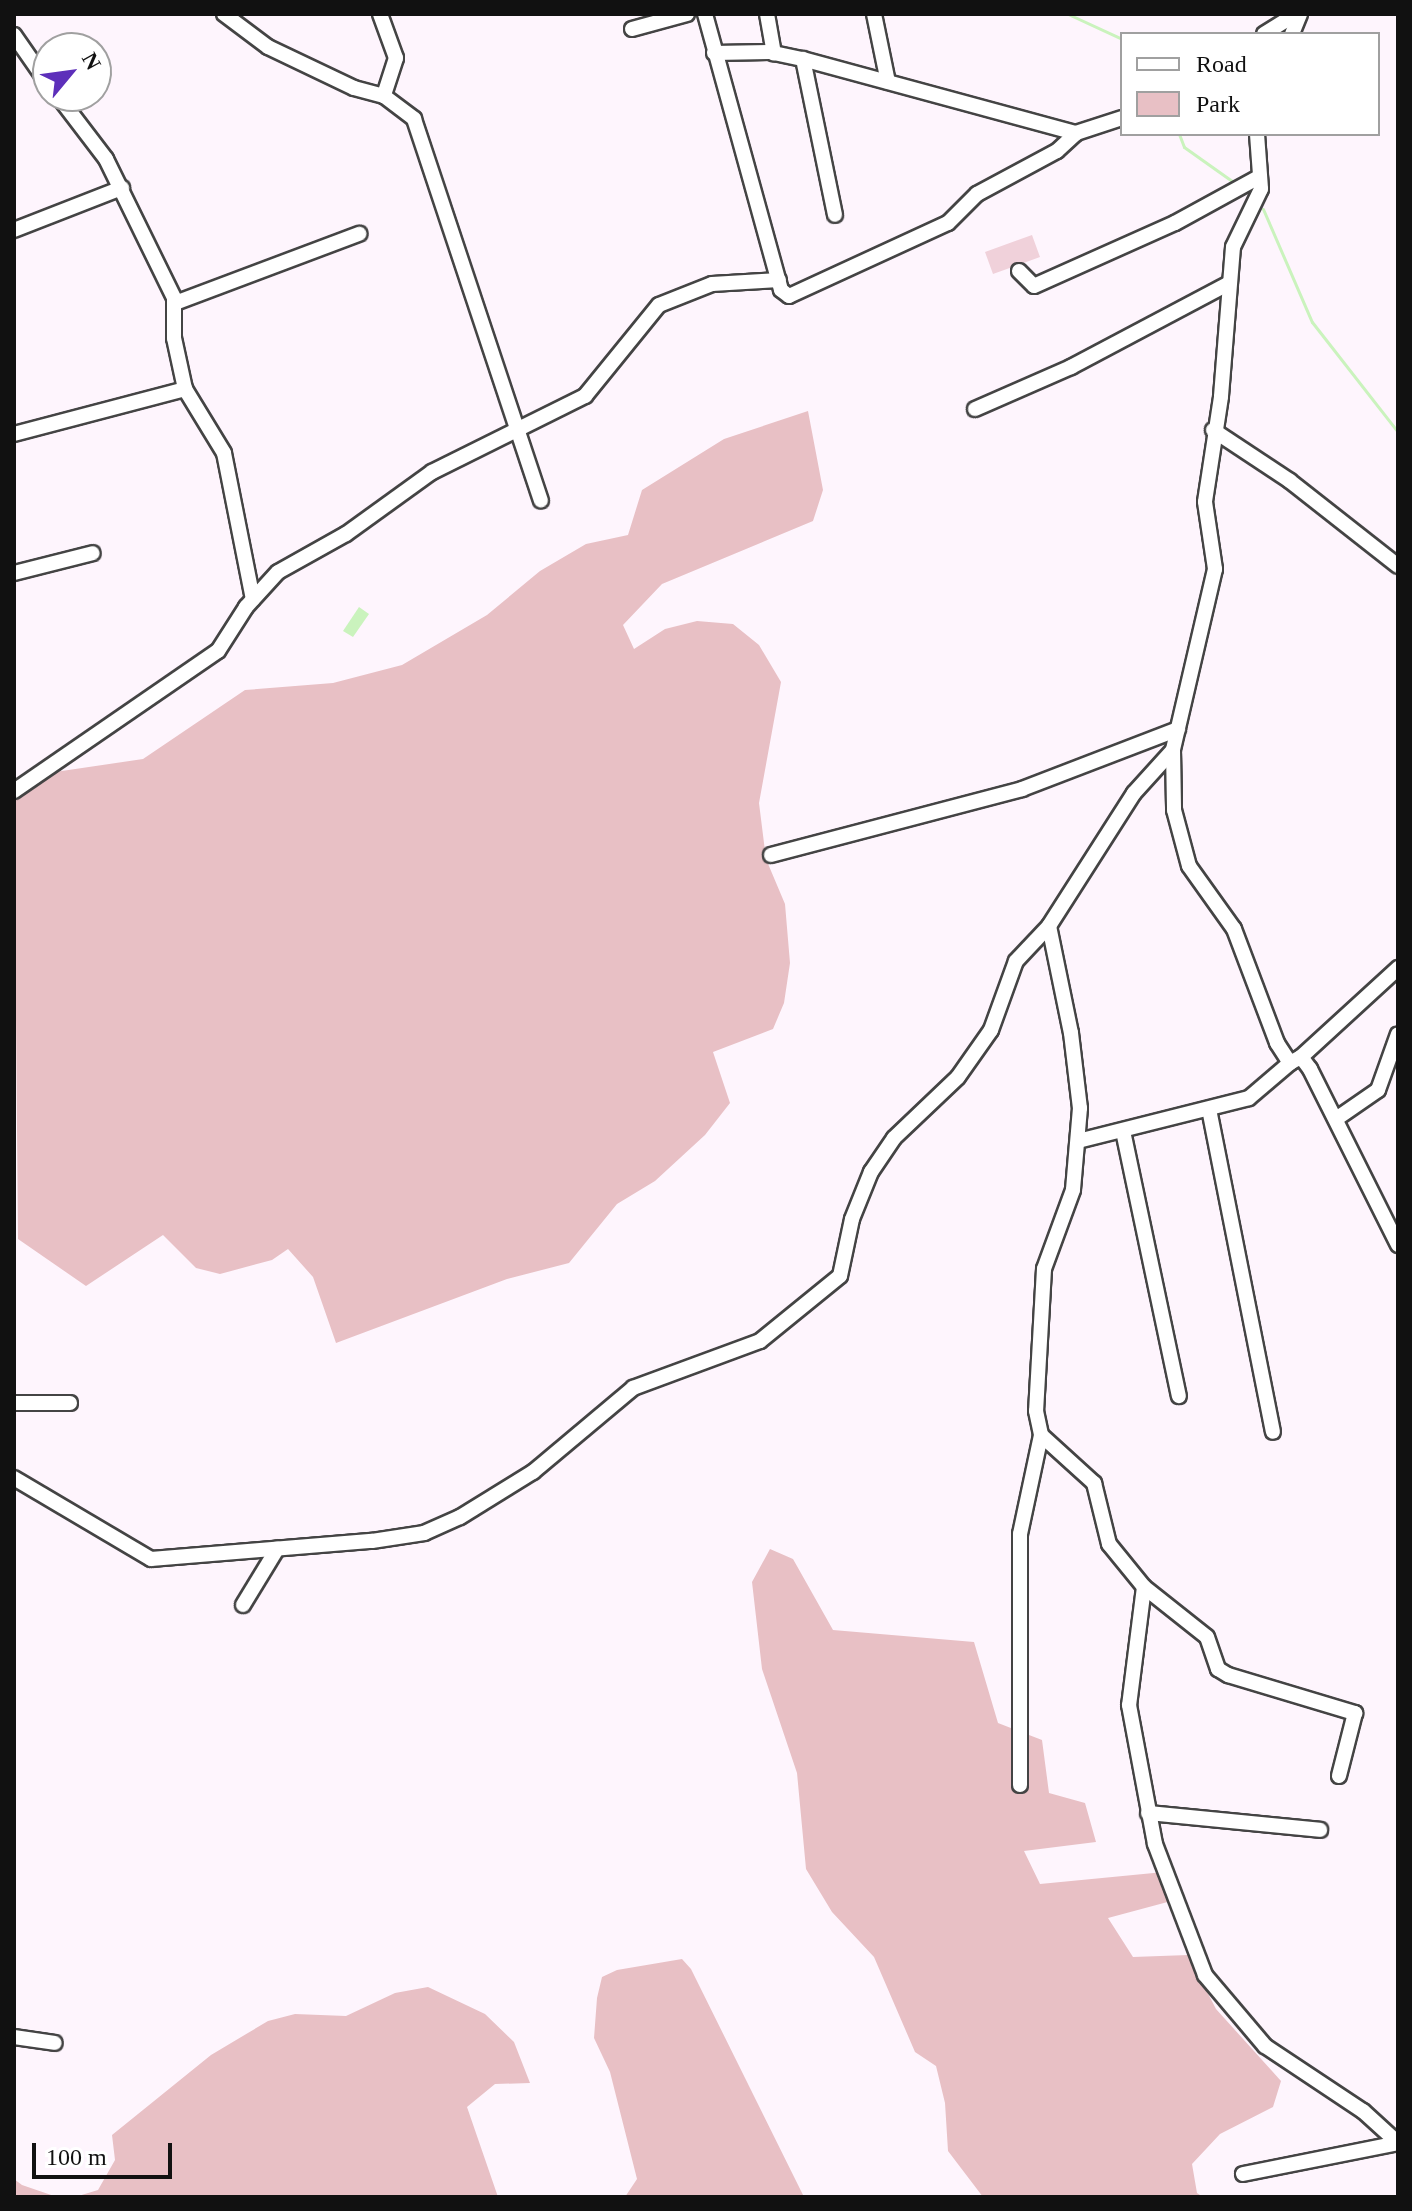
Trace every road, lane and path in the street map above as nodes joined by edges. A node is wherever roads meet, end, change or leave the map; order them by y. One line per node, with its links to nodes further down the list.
1 (224, 14): 16 (street)
2 (380, 14): 16 (street)
3 (687, 14): 8 (street)
4 (705, 14): 11 (street)
5 (767, 14): 12 (street)
6 (874, 14): 15 (street)
7 (1293, 23): 9 (street)
8 (632, 29)
9 (1269, 32)
10 (14, 35): 14 (street)
11 (714, 53): 12 (street); 27 (street)
12 (774, 53): 13 (street)
13 (803, 59): 15 (street); 23 (street)
14 (32, 61)
15 (888, 82): 19 (street)
16 (384, 96): 32 (street)
17 (69, 112): 22 (street)
18 (1120, 119): 19 (street)
19 (1076, 133): 27 (street)
20 (1257, 136): 21 (street)
21 (1255, 181): 26 (street); 28 (street)
22 (122, 188): 24 (street); 29 (street)
23 (835, 215)
24 (14, 230)
25 (359, 234): 29 (street)
26 (1019, 271)
27 (779, 280): 32 (street)
28 (1228, 284): 31 (street); 33 (street)
29 (175, 303): 30 (street)
30 (185, 389): 34 (street); 39 (street)
31 (975, 409)
32 (515, 430): 35 (street); 39 (street)
33 (1213, 430): 37 (street); 40 (street)
34 (14, 434)
35 (541, 500)
36 (93, 553): 38 (street)
37 (1398, 566)
38 (14, 573)
39 (253, 599): 42 (street)
40 (1178, 729): 41 (street); 43 (street)
41 (1173, 750): 44 (street); 47 (street)
42 (14, 791)
43 (771, 855)
44 (1049, 926): 51 (street); 59 (street)
45 (1398, 968): 47 (street)
46 (1398, 1034): 49 (street)
47 (1296, 1060): 48 (street); 49 (street)
48 (1209, 1109): 50 (street); 56 (street)
49 (1336, 1119): 52 (street)
50 (1123, 1131): 51 (street); 53 (street)
51 (1078, 1141): 57 (street)
52 (1398, 1245)
53 (1179, 1396)
54 (14, 1403): 55 (street)
55 (70, 1403)
56 (1273, 1432)
57 (1041, 1435): 60 (street); 63 (street)
58 (14, 1478): 59 (street)
59 (277, 1549): 61 (street)
60 (1144, 1587): 62 (street); 64 (street)
61 (243, 1605)
62 (1339, 1776)
63 (1020, 1785)
64 (1148, 1813): 65 (street); 69 (street)
65 (1320, 1830)
66 (14, 2037): 67 (street)
67 (55, 2043)
68 (1398, 2128): 69 (street)
69 (1398, 2143): 70 (street)
70 (1243, 2174)

